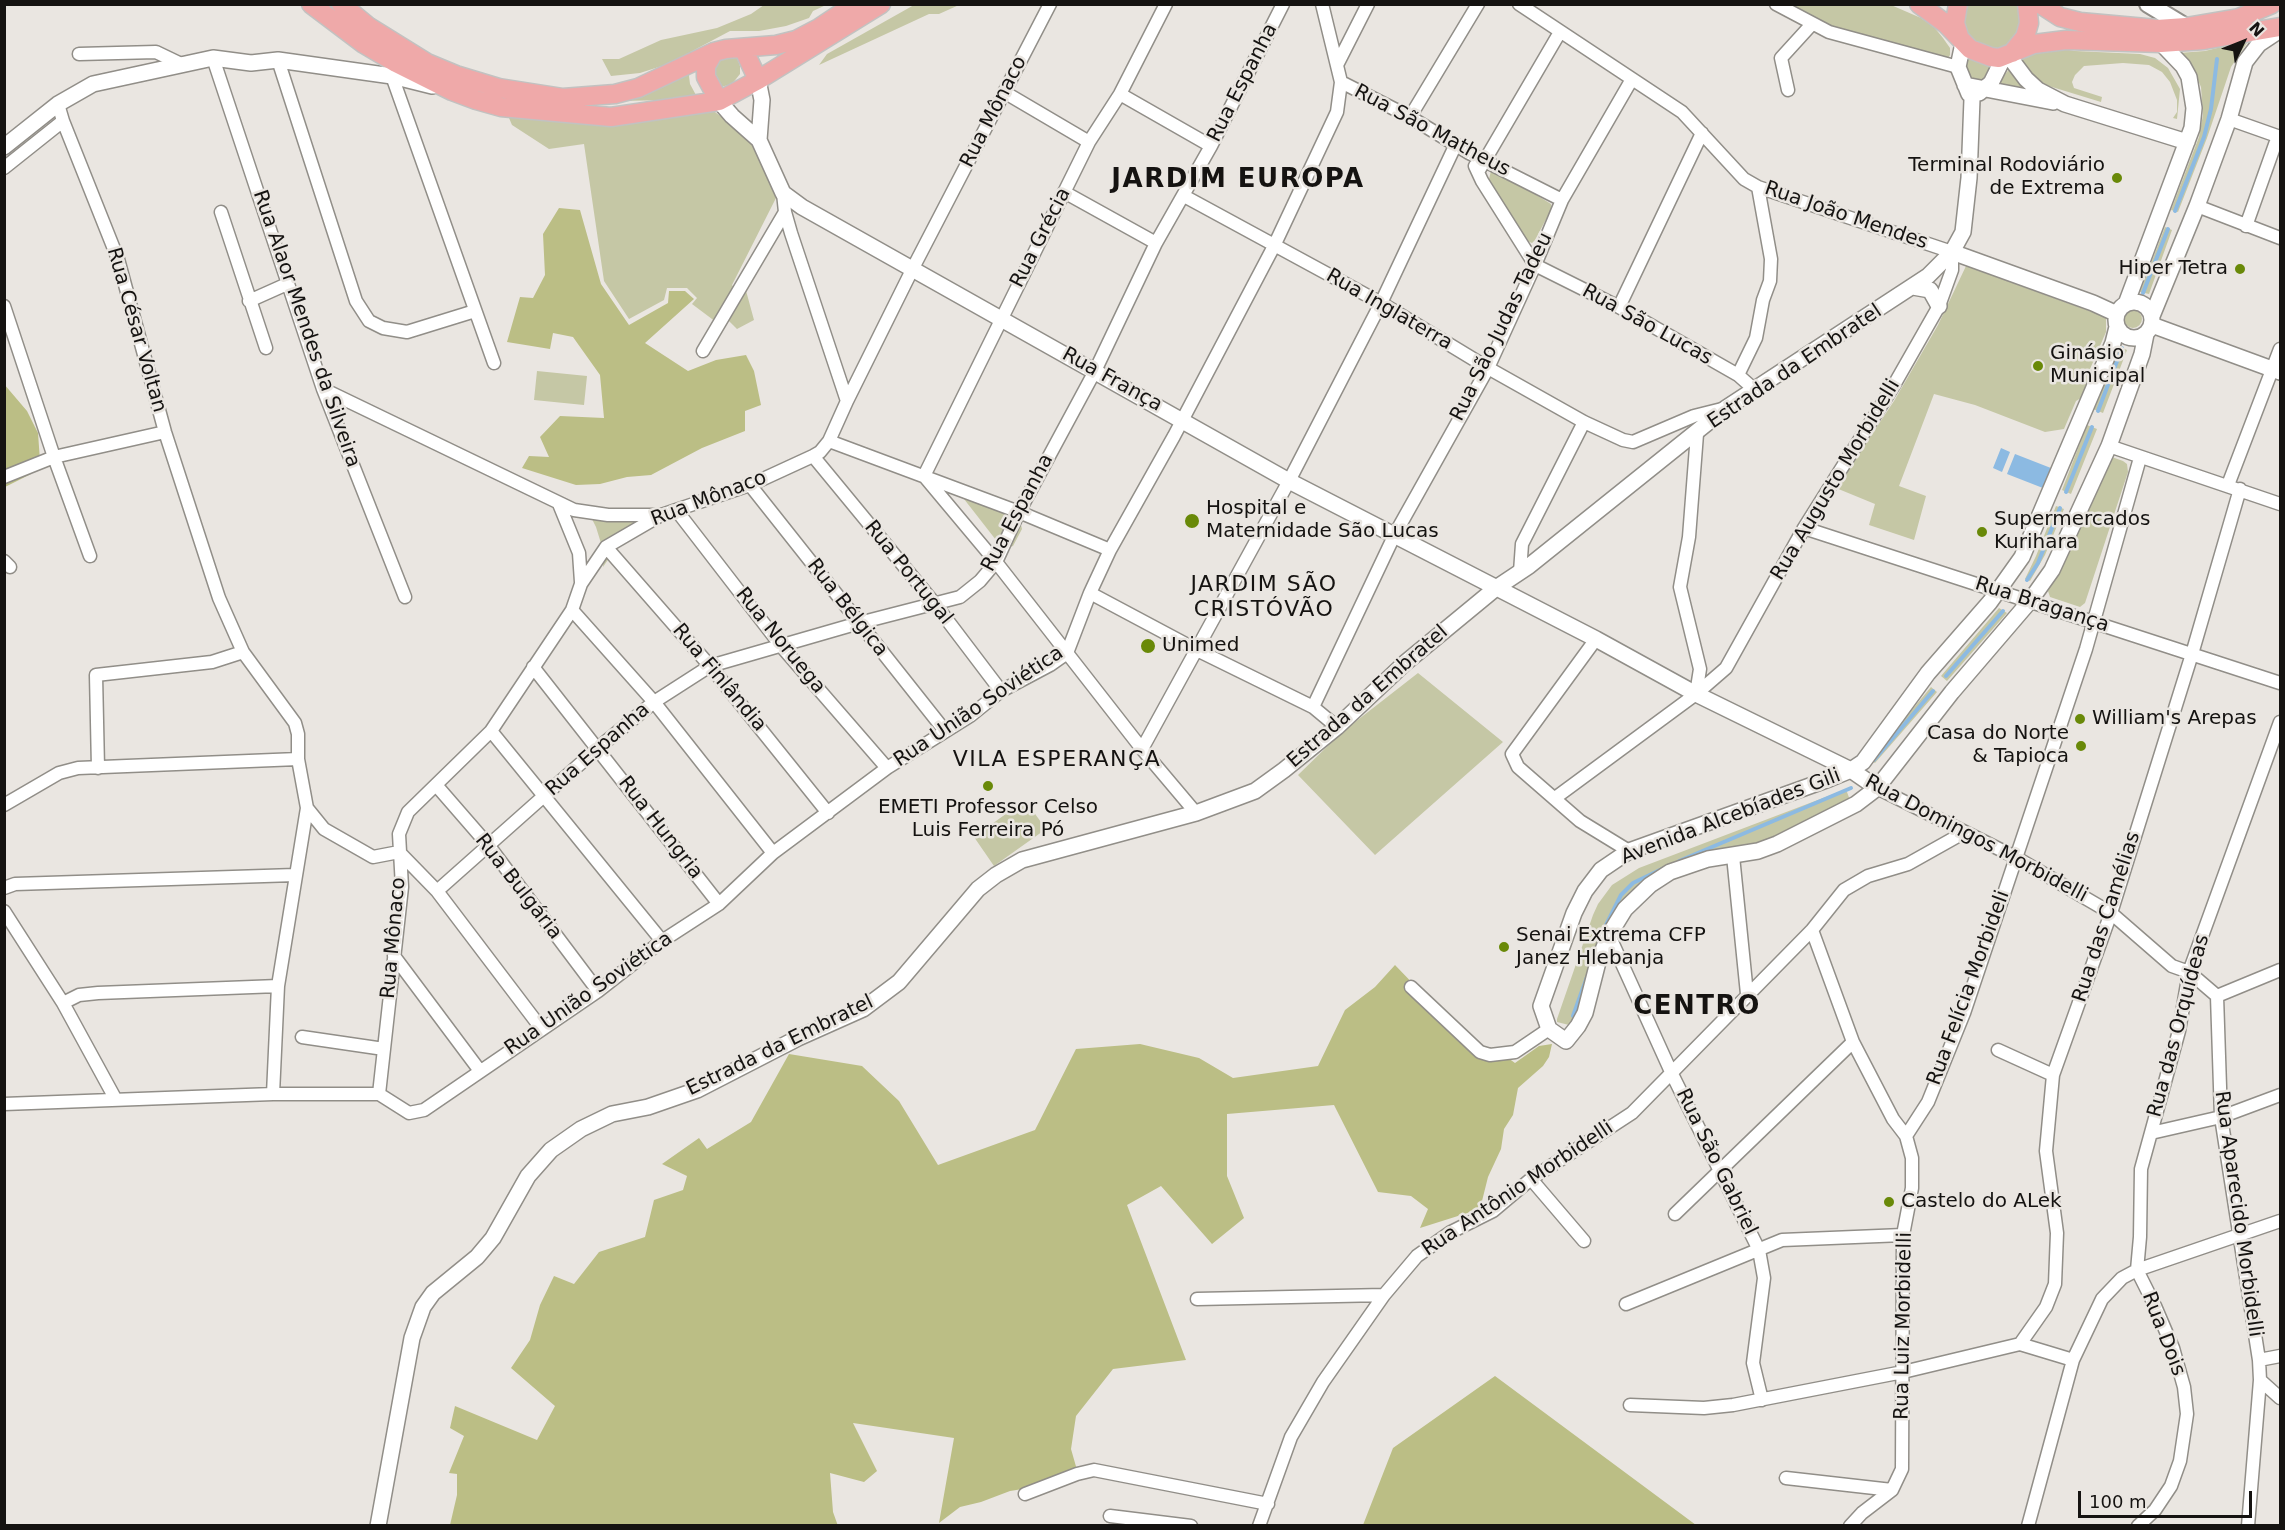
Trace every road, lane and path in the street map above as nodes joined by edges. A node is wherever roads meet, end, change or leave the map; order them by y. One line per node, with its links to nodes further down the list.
1 (311, 4): 40 (main road)
2 (341, 4): 27 (main road)
3 (855, 4): 26 (main road)
4 (881, 4): 37 (main road)
5 (1050, 4): 42 (street, Rua Mônaco)
6 (1166, 4): 43 (street, Rua Grécia)
7 (1284, 4): 56 (street, Rua Espanha)
8 (1322, 4): 33 (street, Rua São Matheus)
9 (1368, 4): 33 (street)
10 (1478, 4): 47 (street)
11 (1519, 4): 19 (street, Rua João Mendes)
12 (1776, 4): 20 (street)
13 (1919, 4): 24 (main road)
14 (1958, 4): 24 (main road)
15 (2027, 4): 29 (main road)
16 (2040, 4): 21 (main road)
17 (2148, 4): 21 (main road)
18 (2272, 4): 21 (main road)
19 (1533, 8): 23 (street, Rua João Mendes)
20 (1812, 24): 34 (street); 39 (street)
21 (2186, 27)
22 (2280, 29): 25 (main road); 48 (street, Avenida Alcebíades Gili)
23 (1560, 32): 36 (street, Rua João Mendes); 59 (street)
24 (1961, 40): 29 (main road); 34 (street)
25 (2161, 43): 29 (main road); 54 (street, Avenida Alcebíades Gili)
26 (743, 48): 27 (main road); 37 (main road)
27 (714, 52): 44 (main road)
28 (79, 54): 32 (street)
29 (2007, 56): 41 (street); 46 (street)
30 (213, 58): 31 (street); 32 (street); 77 (street, Rua Alaor Mendes da Silveira)
31 (278, 60): 35 (street); 84 (street)
32 (181, 64): 45 (street)
33 (1337, 65): 38 (street, Rua São Matheus)
34 (1958, 67): 41 (street)
35 (392, 76): 40 (street); 84 (street)
36 (1632, 79): 50 (street, Rua João Mendes); 66 (street, Rua São Judas Tadeu)
37 (758, 80): 44 (main road); 52 (street)
38 (1341, 82): 47 (street, Rua São Matheus); 73 (street, Rua União Soviética)
39 (1788, 90)
40 (452, 91): 44 (main road)
41 (1974, 91): 46 (street); 74 (street)
42 (1004, 92): 53 (street); 76 (street, Rua Mônaco)
43 (1120, 94): 53 (street, Rua Grécia); 56 (street)
44 (719, 101): 52 (street)
45 (58, 104): 49 (street, Rua César Voltan); 57 (street)
46 (2065, 104): 54 (street)
47 (1410, 117): 55 (street, Rua São Matheus)
48 (2229, 118): 51 (street); 67 (street, Avenida Alcebíades Gili)
49 (63, 122): 60 (street); 102 (street, Rua César Voltan)
50 (1702, 133): 62 (street, Rua João Mendes); 83 (street)
51 (2279, 136): 70 (street)
52 (759, 140): 64 (street)
53 (1089, 142): 63 (street, Rua Grécia)
54 (2187, 142): 85 (street, Avenida Alcebíades Gili)
55 (1456, 144): 58 (street, Rua São Matheus); 80 (street)
56 (1211, 146): 65 (street, Rua Espanha)
57 (4, 147)
58 (1469, 153): 59 (street, Rua São Matheus); 61 (street)
59 (1485, 160): 61 (street); 66 (street, Rua São Matheus)
60 (4, 168)
61 (1478, 172): 75 (street)
62 (1758, 187): 74 (street, Rua João Mendes); 95 (street)
63 (1064, 192): 72 (street); 86 (street, Rua Grécia)
64 (783, 193): 69 (street); 76 (street, Rua França)
65 (1184, 196): 72 (street, Rua Espanha); 73 (street, Rua Inglaterra)
66 (1562, 200): 75 (street, Rua São Judas Tadeu)
67 (2197, 206): 70 (street); 87 (street, Avenida Alcebíades Gili)
68 (221, 212): 79 (street)
69 (785, 212): 90 (street); 98 (street)
70 (2246, 226): 71 (street)
71 (2280, 238)
72 (1156, 243): 93 (street, Rua Espanha)
73 (1275, 246): 80 (street, Rua Inglaterra); 100 (street, Rua União Soviética)
74 (1953, 252): 78 (street, Estrada da Embratel); 82 (street, Rua Augusto Morbidelli); 85 (street, Rua João Mendes)
75 (1535, 265): 83 (street, Rua São Lucas); 92 (street, Rua São Judas Tadeu)
76 (913, 268): 86 (street, Rua França); 98 (street, Rua Mônaco)
77 (288, 284): 79 (street); 96 (street, Rua Alaor Mendes da Silveira)
78 (1913, 287): 82 (street); 97 (street, Estrada da Embratel)
79 (249, 301): 88 (street)
80 (1381, 303): 92 (street, Rua Inglaterra); 111 (street)
81 (4, 306): 107 (street)
82 (1939, 306): 119 (street, Rua Augusto Morbidelli)
83 (1620, 307): 95 (street, Rua São Lucas)
84 (475, 311): 91 (street)
85 (2120, 315): 87 (street); 87 (street); 128 (street, Avenida Alcebíades Gili)
86 (1001, 317): 93 (street, Rua França); 109 (street, Rua Grécia)
87 (2150, 325): 94 (street); 105 (street, Avenida Alcebíades Gili)
88 (266, 348)
89 (2280, 349): 94 (street, Rua das Camélias)
90 (703, 351)
91 (494, 363)
92 (1488, 368): 101 (street, Rua Inglaterra); 120 (street, Rua São Judas Tadeu)
93 (1095, 371): 100 (street, Rua França); 117 (street, Rua Espanha)
94 (2277, 371): 113 (street, Rua das Camélias)
95 (1738, 375): 97 (street, Rua São Lucas)
96 (324, 388): 114 (street); 130 (street, Rua Alaor Mendes da Silveira)
97 (1755, 390): 99 (street, Estrada da Embratel)
98 (847, 401): 104 (street, Rua Mônaco)
99 (1726, 408): 101 (street, Rua Inglaterra); 103 (street, Estrada da Embratel)
100 (1182, 419): 111 (street, Rua França); 122 (street, Rua União Soviética)
101 (1584, 422): 125 (street)
102 (165, 432): 107 (street); 139 (street, Rua César Voltan)
103 (1697, 434): 125 (street, Estrada da Embratel); 146 (street)
104 (830, 441): 106 (street, Rua Mônaco); 109 (street)
105 (2109, 446): 108 (street); 131 (street, Avenida Alcebíades Gili)
106 (813, 456): 112 (street, Rua Mônaco); 132 (street, Rua Portugal)
107 (54, 457): 110 (street); 123 (street)
108 (2140, 458): 113 (street); 134 (street, Rua Felícia Morbideli)
109 (924, 476): 117 (street); 124 (street)
110 (4, 477)
111 (1289, 481): 120 (street, Rua França); 138 (street)
112 (750, 485): 116 (street, Rua Mônaco); 135 (street, Rua Bélgica)
113 (2234, 487): 115 (street); 141 (street, Rua das Camélias)
114 (559, 504): 118 (street); 126 (street)
115 (2280, 504)
116 (677, 511): 118 (street, Rua Mônaco); 137 (street, Rua Noruega)
117 (1019, 512): 122 (street); 124 (street, Rua Espanha)
118 (661, 514): 121 (street, Rua Mônaco)
119 (1804, 528): 128 (street, Rua Bragança); 146 (street, Rua Augusto Morbidelli)
120 (1395, 534): 127 (street, Rua França); 148 (street, Rua São Judas Tadeu)
121 (606, 547): 126 (street, Rua Mônaco); 142 (street, Rua Finlândia)
122 (1110, 550): 129 (street, Rua União Soviética)
123 (90, 556)
124 (996, 562): 132 (street, Rua Espanha); 140 (street)
125 (1520, 572): 127 (street, Estrada da Embratel)
126 (581, 584): 133 (street, Rua Mônaco)
127 (1496, 588): 136 (street, Rua Domingos Morbidelli); 150 (street, Estrada da Embratel)
128 (1999, 591): 131 (street, Rua Bragança); 158 (street, Avenida Alcebíades Gili)
129 (1090, 593): 138 (street); 140 (street, Rua União Soviética)
130 (405, 597)
131 (2031, 601): 134 (street, Rua Bragança); 160 (street, Avenida Alcebíades Gili)
132 (935, 604): 135 (street, Rua Espanha); 145 (street, Rua Portugal)
133 (572, 610): 143 (street, Rua Mônaco); 147 (street)
134 (2092, 621): 141 (street, Rua Bragança); 173 (street, Rua Felícia Morbideli)
135 (859, 623): 137 (street, Rua Espanha); 152 (street, Rua Bélgica)
136 (1596, 639): 146 (street, Rua Domingos Morbidelli); 162 (street)
137 (782, 647): 142 (street, Rua Espanha); 157 (street, Rua Noruega)
138 (1197, 650): 148 (street); 154 (street)
139 (243, 652): 155 (street, Rua César Voltan); 156 (street)
140 (1067, 653): 145 (street, Rua União Soviética); 154 (street)
141 (2192, 654): 144 (street, Rua Bragança); 179 (street, Rua das Camélias)
142 (710, 666): 147 (street, Rua Espanha); 165 (street, Rua Finlândia)
143 (533, 667): 151 (street, Rua Mônaco); 153 (street, Rua Hungria)
144 (2280, 683)
145 (1001, 691): 152 (street, Rua União Soviética)
146 (1695, 694): 158 (street, Rua Domingos Morbidelli); 162 (street, Rua Augusto Morbidelli)
147 (654, 702): 153 (street, Rua Espanha); 171 (street)
148 (1313, 707): 150 (street)
149 (2280, 722): 185 (street, Rua das Orquídeas)
150 (1337, 727): 166 (street, Estrada da Embratel)
151 (491, 731): 159 (street, Rua Mônaco); 161 (street)
152 (945, 731): 157 (street, Rua União Soviética)
153 (598, 748): 161 (street, Rua Espanha); 177 (street, Rua Hungria)
154 (1142, 748): 166 (street)
155 (298, 759): 156 (street); 164 (street, Rua César Voltan)
156 (98, 768): 163 (street)
157 (887, 768): 165 (street, Rua União Soviética)
158 (1851, 770): 160 (street, Rua Domingos Morbidelli); 169 (street, Avenida Alcebíades Gili)
159 (436, 785): 168 (street, Rua Bulgária); 170 (street, Rua Mônaco)
160 (1877, 788): 167 (street, Rua Domingos Morbidelli); 172 (street, Avenida Alcebíades Gili)
161 (545, 796): 168 (street, Rua Espanha); 182 (street)
162 (1555, 798): 169 (street)
163 (4, 805)
164 (307, 808): 170 (street); 174 (street)
165 (828, 813): 171 (street, Rua União Soviética)
166 (1197, 813): 235 (street, Estrada da Embratel)
167 (1965, 832): 173 (street, Rua Domingos Morbidelli); 180 (street, Rua Antônio Morbidelli)
168 (489, 846): 176 (street, Rua Espanha); 188 (street, Rua Bulgária)
169 (1629, 851): 193 (street, Avenida Alcebíades Gili)
170 (399, 852): 176 (street); 183 (street, Rua Mônaco)
171 (773, 853): 177 (street, Rua União Soviética)
172 (1733, 856): 181 (street, Avenida Alcebíades Gili); 189 (street)
173 (2015, 857): 179 (street, Rua Domingos Morbidelli); 208 (street, Rua Felícia Morbideli)
174 (295, 875): 175 (street); 186 (street)
175 (4, 888)
176 (437, 891): 192 (street)
177 (719, 904): 182 (street, Rua União Soviética)
178 (4, 910): 191 (street)
179 (2111, 913): 185 (street, Rua Domingos Morbidelli); 200 (street, Rua das Camélias)
180 (1812, 930): 189 (street, Rua Antônio Morbidelli); 195 (street, Rua Luiz Morbidelli)
181 (1609, 935): 193 (street, Avenida Alcebíades Gili); 199 (street, Rua São Gabriel)
182 (662, 941): 188 (street, Rua União Soviética)
183 (394, 956): 196 (street, Rua Mônaco); 198 (street)
184 (2280, 970): 190 (street)
185 (2189, 972): 190 (street, Rua Domingos Morbidelli); 207 (street, Rua das Orquídeas)
186 (278, 986): 191 (street); 201 (street)
187 (1411, 987): 193 (street)
188 (598, 991): 192 (street, Rua União Soviética)
189 (1747, 994): 199 (street, Rua Antônio Morbidelli)
190 (2217, 996): 206 (street, Rua Aparecido Morbidelli)
191 (63, 1003): 204 (street)
192 (541, 1028): 198 (street, Rua União Soviética)
193 (1548, 1029)
194 (302, 1036): 196 (street)
195 (1853, 1042): 208 (street, Rua Luiz Morbidelli); 209 (street)
196 (384, 1049): 202 (street, Rua Mônaco)
197 (1998, 1050): 200 (street)
198 (480, 1071): 202 (street, Rua União Soviética)
199 (1672, 1074): 209 (street, Rua São Gabriel); 210 (street, Rua Antônio Morbidelli)
200 (2053, 1075): 221 (street, Rua das Camélias)
201 (273, 1094): 202 (street); 204 (street)
202 (379, 1094)
203 (2280, 1095): 206 (street)
204 (116, 1100): 205 (street)
205 (4, 1104)
206 (2221, 1117): 207 (street); 214 (street, Rua Aparecido Morbidelli)
207 (2151, 1133): 217 (street, Rua das Orquídeas)
208 (1906, 1136): 213 (street, Rua Luiz Morbidelli)
209 (1721, 1171): 211 (street); 216 (street, Rua São Gabriel)
210 (1531, 1179): 215 (street); 218 (street, Rua Antônio Morbidelli)
211 (1675, 1214)
212 (2280, 1221): 214 (street)
213 (1903, 1235): 216 (street); 225 (street, Rua Luiz Morbidelli)
214 (2239, 1236): 217 (street); 224 (street, Rua Aparecido Morbidelli)
215 (1584, 1241)
216 (1759, 1250): 220 (street); 228 (street, Rua São Gabriel)
217 (2137, 1270): 223 (street, Rua Dois); 240 (street, Rua Dois)
218 (1384, 1295): 219 (street); 233 (street, Rua Antônio Morbidelli)
219 (1197, 1299)
220 (1626, 1304)
221 (2020, 1344): 223 (street); 225 (street)
222 (2280, 1356): 224 (street)
223 (2073, 1360): 239 (street, Rua Dois)
224 (2259, 1360): 226 (street, Rua Aparecido Morbidelli)
225 (1903, 1372): 228 (street); 231 (street, Rua Luiz Morbidelli)
226 (2260, 1380): 227 (street); 241 (street, Rua Aparecido Morbidelli)
227 (2280, 1398)
228 (1762, 1400): 229 (street)
229 (1630, 1405)
230 (1786, 1478): 231 (street)
231 (1892, 1490): 238 (street)
232 (1025, 1494): 233 (street)
233 (1268, 1504): 237 (street, Rua Antônio Morbidelli)
234 (1110, 1516): 236 (street)
235 (379, 1525)
236 (1191, 1526)
237 (1258, 1526)
238 (1850, 1526)
239 (2028, 1526)
240 (2138, 1526)
241 (2248, 1526)

